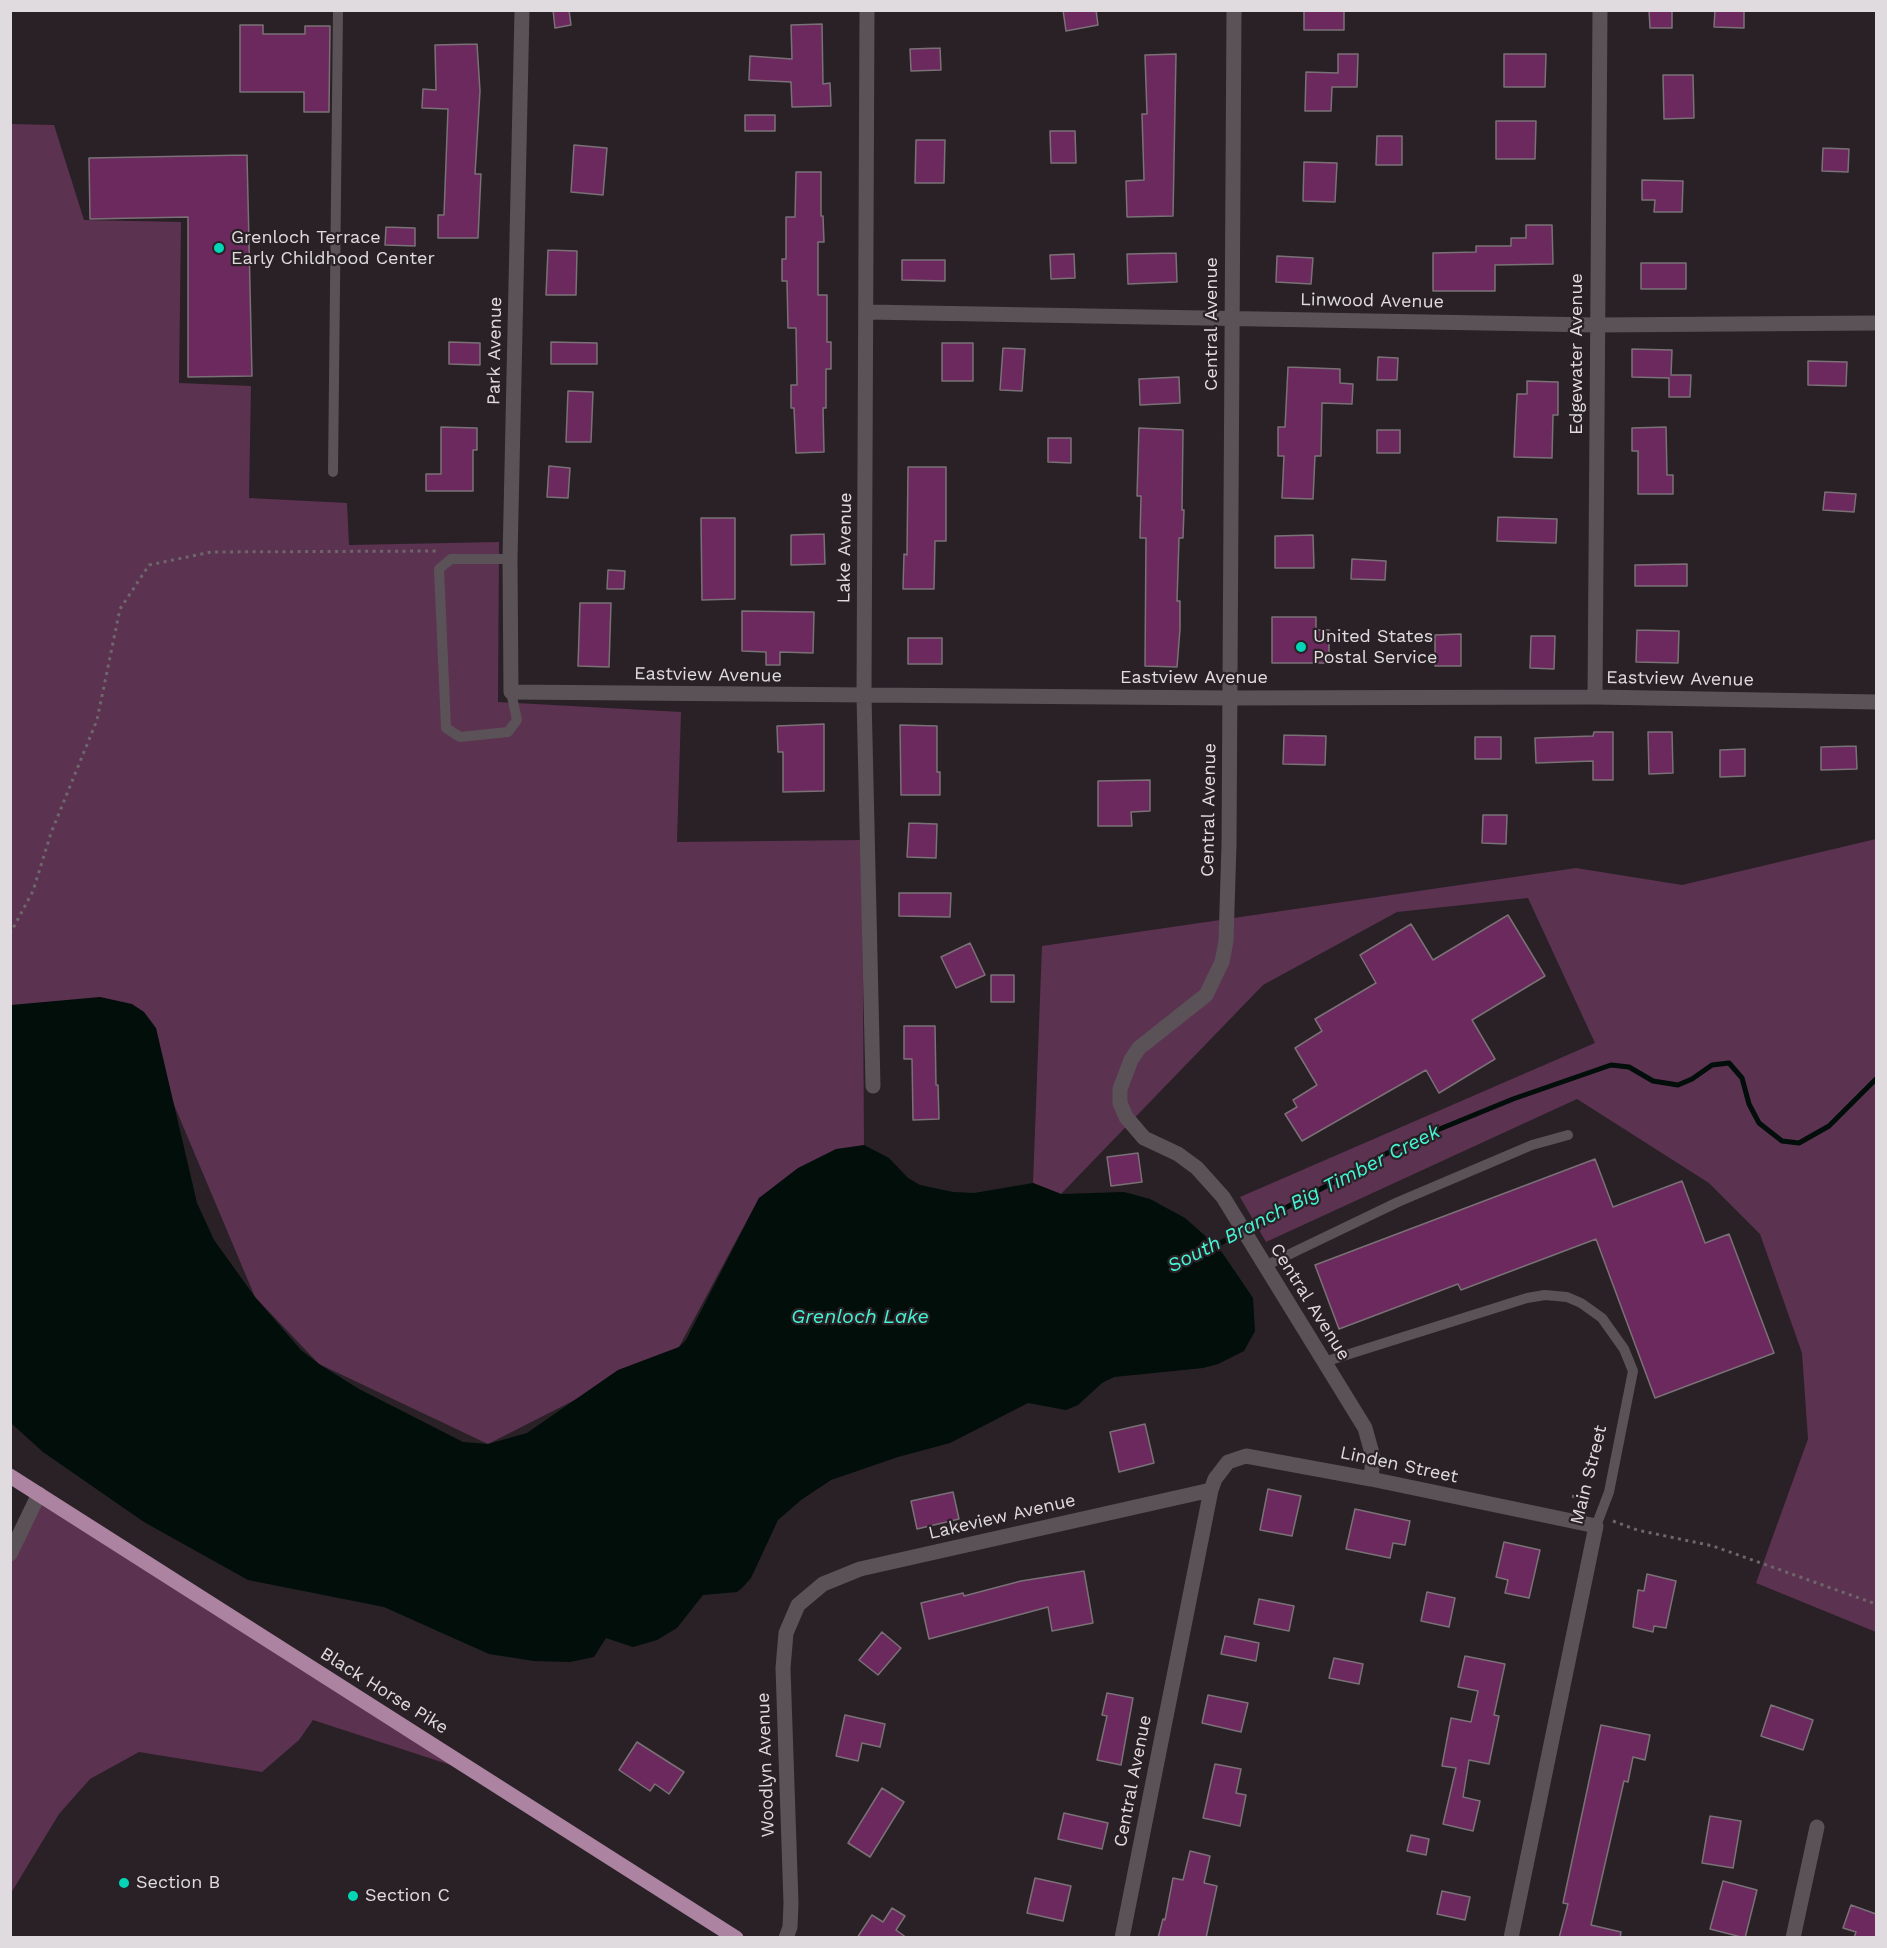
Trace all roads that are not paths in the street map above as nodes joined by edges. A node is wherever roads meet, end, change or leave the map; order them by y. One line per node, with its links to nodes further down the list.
1 (338, 10): 10 (lane)
2 (522, 10): 11 (street, Park Avenue)
3 (867, 10): 6 (street, Lake Avenue)
4 (1234, 10): 7 (street, Central Avenue)
5 (1600, 10): 9 (street, Edgewater Avenue)
6 (867, 312): 7 (street, Linwood Avenue); 13 (street, Lake Avenue)
7 (1231, 317): 9 (street, Linwood Avenue); 15 (street, Central Avenue)
8 (1876, 323): 9 (street, Linwood Avenue)
9 (1596, 326): 14 (street, Edgewater Avenue)
10 (333, 472)
11 (510, 559): 12 (street, Park Avenue); 12 (lane)
12 (511, 692): 13 (street, Eastview Avenue)
13 (864, 696): 15 (street, Eastview Avenue); 17 (street, Lake Avenue)
14 (1595, 697): 15 (street, Eastview Avenue); 16 (street, Eastview Avenue)
15 (1229, 698): 19 (street, Central Avenue)
16 (1876, 702)
17 (873, 1086)
18 (1568, 1135): 19 (lane)
19 (1265, 1266): 20 (street, Central Avenue)
20 (1324, 1362): 22 (street, Central Avenue); 25 (lane, Main Street)
21 (10, 1476): 24 (main road, Black Horse Pike)
22 (1371, 1479): 23 (street, Linden Street); 25 (street, Linden Street)
23 (1211, 1490): 27 (street, Lakeview Avenue); 31 (street, Central Avenue)
24 (39, 1494): 26 (street); 29 (main road, Black Horse Pike)
25 (1596, 1526): 32 (street, Main Street)
26 (10, 1554)
27 (807, 1596): 30 (street, Woodlyn Avenue)
28 (1816, 1827): 33 (street)
29 (736, 1938)
30 (786, 1938)
31 (1122, 1938)
32 (1511, 1938)
33 (1793, 1938)

